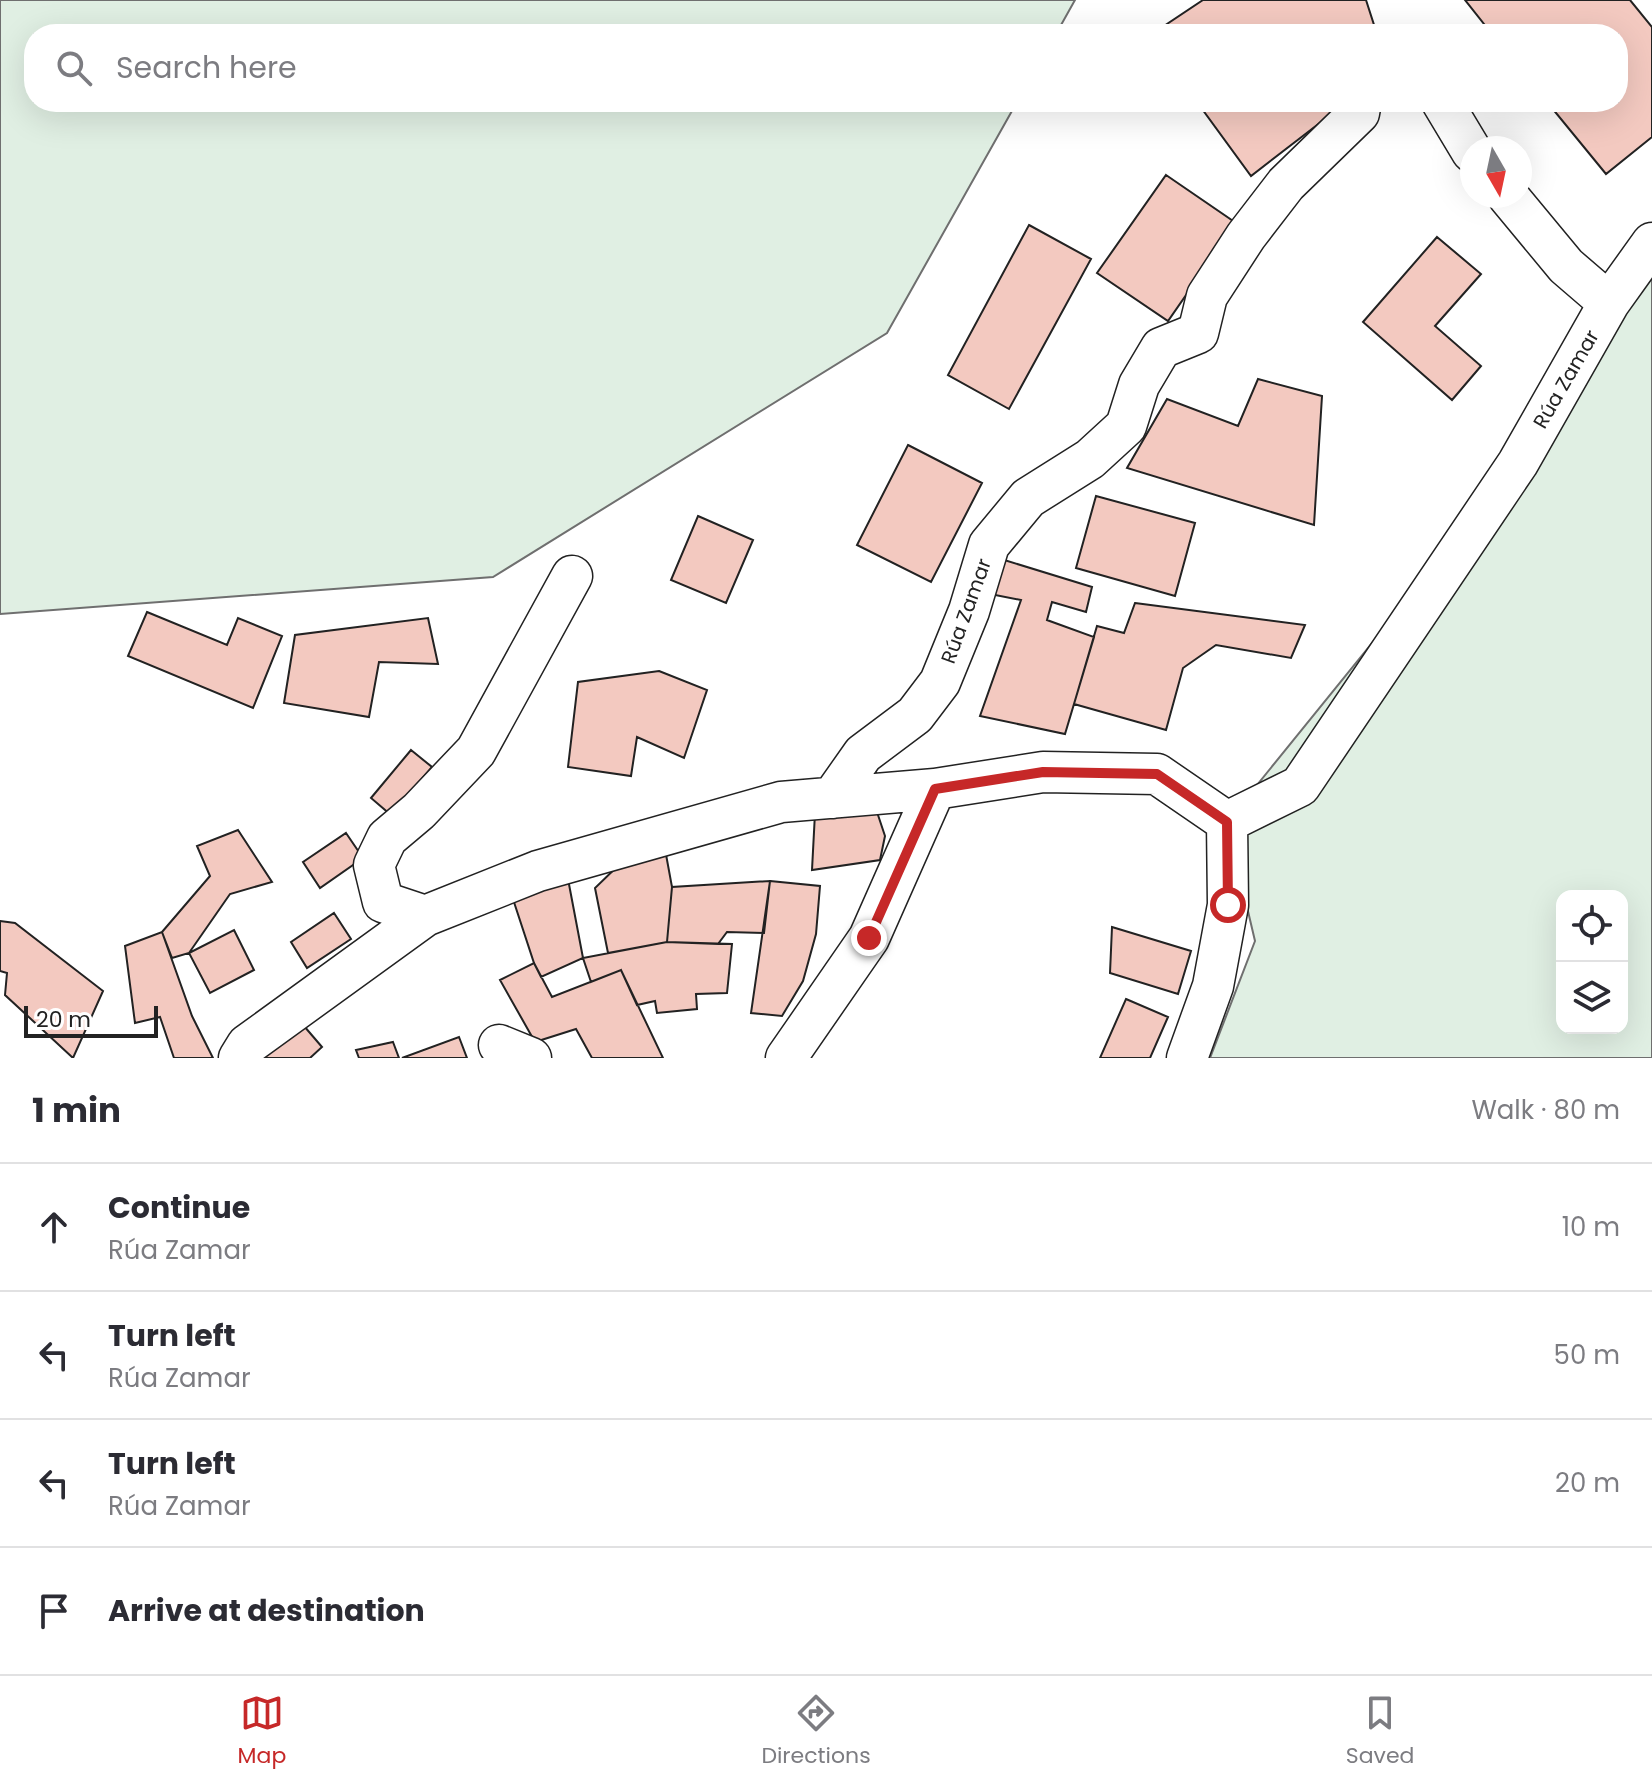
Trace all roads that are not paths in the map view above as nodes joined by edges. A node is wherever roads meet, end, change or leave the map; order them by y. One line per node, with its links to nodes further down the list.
1 (1359, 112): 9 (street, Rúa Zamar)
2 (1448, 112): 3 (street)
3 (1462, 136)
4 (1518, 208): 6 (street)
5 (1652, 243): 6 (street, Rúa Zamar)
6 (1609, 303): 10 (street, Rúa Zamar)
7 (572, 576): 11 (street)
8 (935, 789): 9 (street); 10 (street); 13 (street)
9 (832, 798): 11 (street)
10 (1227, 822): 14 (street)
11 (425, 916): 12 (street)
12 (239, 1058)
13 (786, 1058)
14 (1187, 1058)

